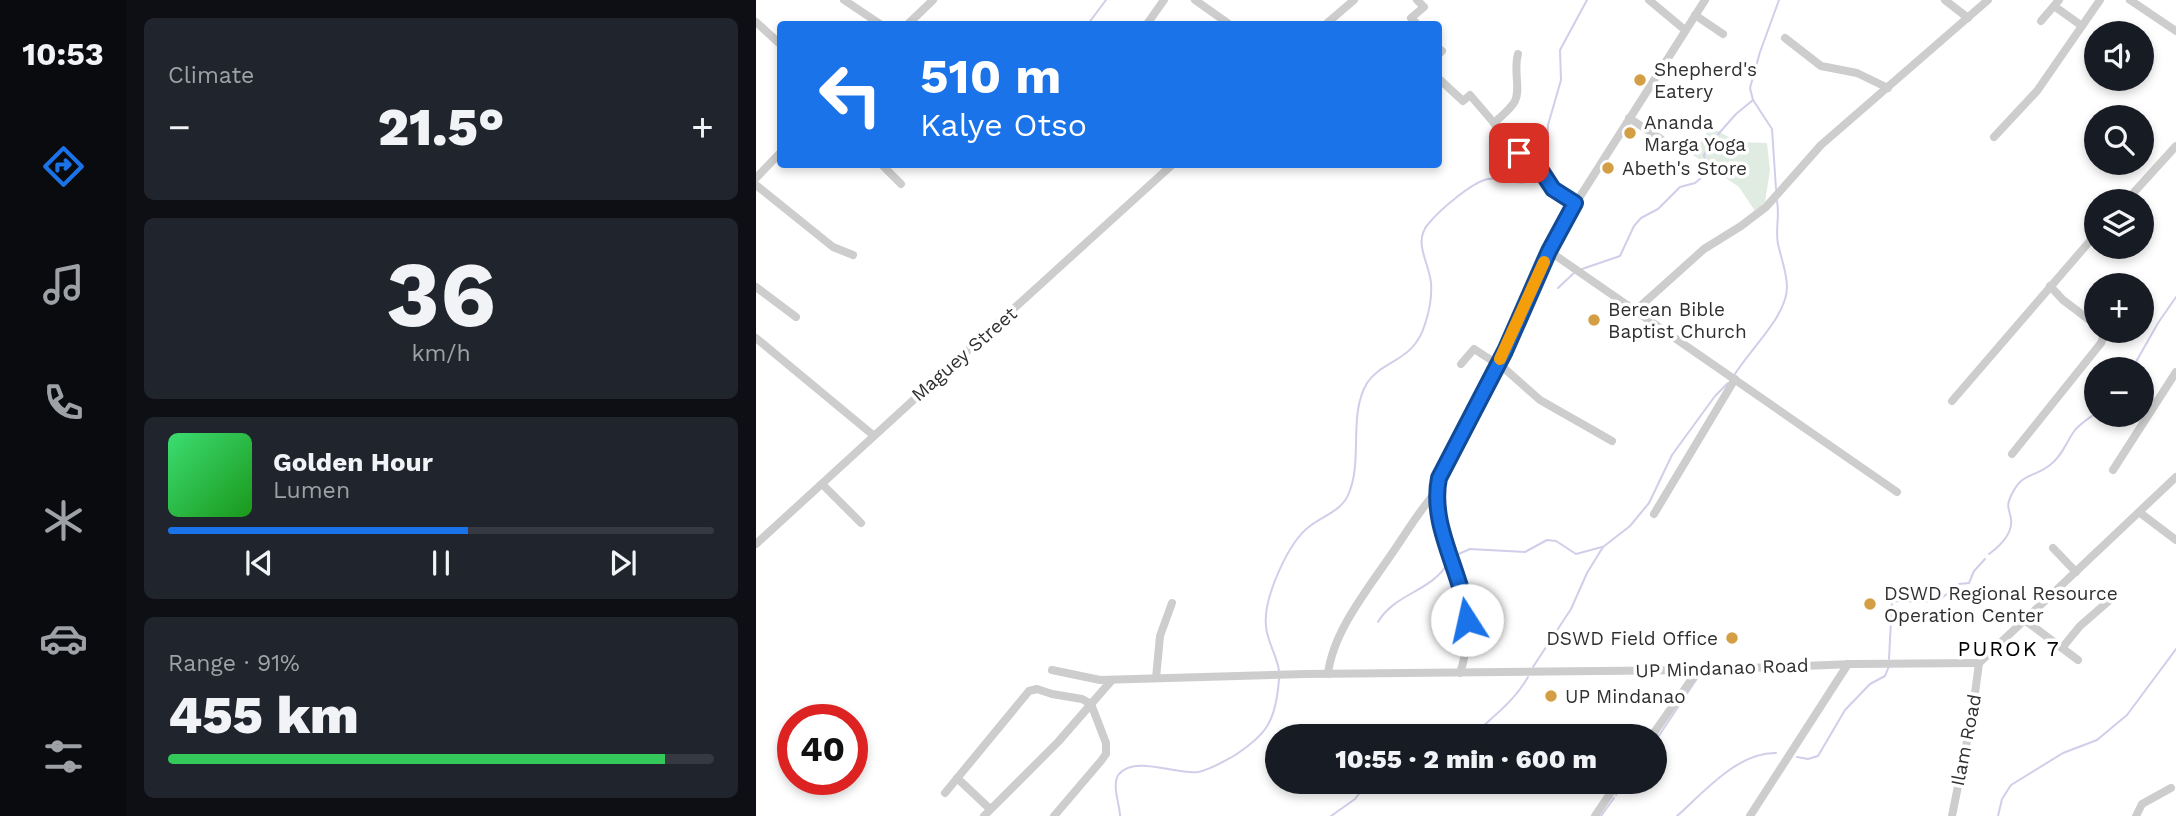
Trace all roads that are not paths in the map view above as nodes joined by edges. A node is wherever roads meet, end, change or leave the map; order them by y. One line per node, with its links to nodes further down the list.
1 (844, 0): 16 (street)
2 (933, 0): 17 (street)
3 (1164, 0): 18 (street)
4 (1195, 0): 19 (street)
5 (1354, 0): 20 (street)
6 (1417, 0): 21 (street)
7 (1649, 0): 25 (street)
8 (1705, 0): 14 (street)
9 (1945, 0): 15 (street)
10 (1988, 0): 15 (street)
11 (2100, 0): 24 (street)
12 (2130, 0): 26 (street)
13 (2056, 3): 22 (street); 24 (street)
14 (1695, 15): 25 (street); 27 (street)
15 (1968, 18): 32 (street)
16 (876, 21)
17 (911, 21)
18 (1149, 21)
19 (1224, 21)
20 (1330, 21)
21 (1414, 21)
22 (2040, 21)
23 (756, 22): 29 (street)
24 (2082, 26): 35 (street)
25 (1685, 30): 33 (street)
26 (2176, 31)
27 (1723, 34)
28 (1785, 38): 32 (street)
29 (777, 41)
30 (1518, 54): 34 (street)
31 (1442, 82): 34 (street)
32 (1888, 88): 51 (street)
33 (1629, 118): 36 (street); 45 (street)
34 (1494, 123): 45 (street)
35 (1994, 137)
36 (1661, 139)
37 (2176, 146): 44 (street)
38 (777, 156): 41 (street)
39 (885, 168): 42 (street)
40 (1169, 168): 61 (street, Maguey Street)
41 (756, 178)
42 (901, 184)
43 (756, 185): 48 (street)
44 (2137, 189)
45 (1575, 203): 47 (street)
46 (2084, 248): 49 (street)
47 (1549, 251): 51 (street); 57 (street)
48 (853, 255)
49 (2050, 286): 52 (street); 60 (street)
50 (756, 287): 53 (street)
51 (1636, 310): 59 (street)
52 (2084, 316)
53 (796, 317)
54 (756, 338): 61 (street)
55 (2100, 343): 63 (street)
56 (1461, 364): 57 (street)
57 (1498, 364): 62 (street); 67 (street)
58 (2176, 372): 64 (street)
59 (1735, 379): 68 (street); 70 (street)
60 (1952, 401)
61 (873, 435): 66 (street, Maguey Street)
62 (1612, 441)
63 (2012, 454)
64 (2113, 470)
65 (2176, 477): 69 (street)
66 (822, 484): 71 (street); 73 (street, Maguey Street)
67 (1437, 491): 85 (street); 86 (street)
68 (1897, 492)
69 (2138, 512): 72 (street); 75 (street)
70 (1654, 514)
71 (861, 523)
72 (2176, 540)
73 (756, 544)
74 (2053, 548): 75 (street)
75 (2076, 572): 78 (street)
76 (2110, 600): 79 (street)
77 (1172, 603): 87 (street)
78 (2026, 621): 79 (street); 81 (street)
79 (2063, 648): 80 (street)
80 (2078, 660)
81 (1979, 663): 82 (street, UP Mindanao Road); 101 (street, Ilam Road)
82 (1845, 664): 84 (street, UP Mindanao Road); 89 (street)
83 (1052, 670): 88 (street, UP Mindanao Road)
84 (1698, 670): 85 (street, UP Mindanao Road); 91 (street)
85 (1462, 673): 86 (street, UP Mindanao Road)
86 (1328, 674): 87 (street, UP Mindanao Road)
87 (1156, 678): 88 (street, UP Mindanao Road)
88 (1112, 680): 90 (street)
89 (1834, 681): 99 (street); 100 (street)
90 (1091, 704): 92 (street); 96 (street); 97 (street)
91 (1660, 724)
92 (957, 778): 94 (street); 96 (street)
93 (2171, 788): 102 (street)
94 (945, 793)
95 (1611, 794): 98 (street)
96 (987, 813)
97 (1054, 816)
98 (1595, 816)
99 (1744, 816)
100 (1750, 816)
101 (1952, 816)
102 (2136, 816)

